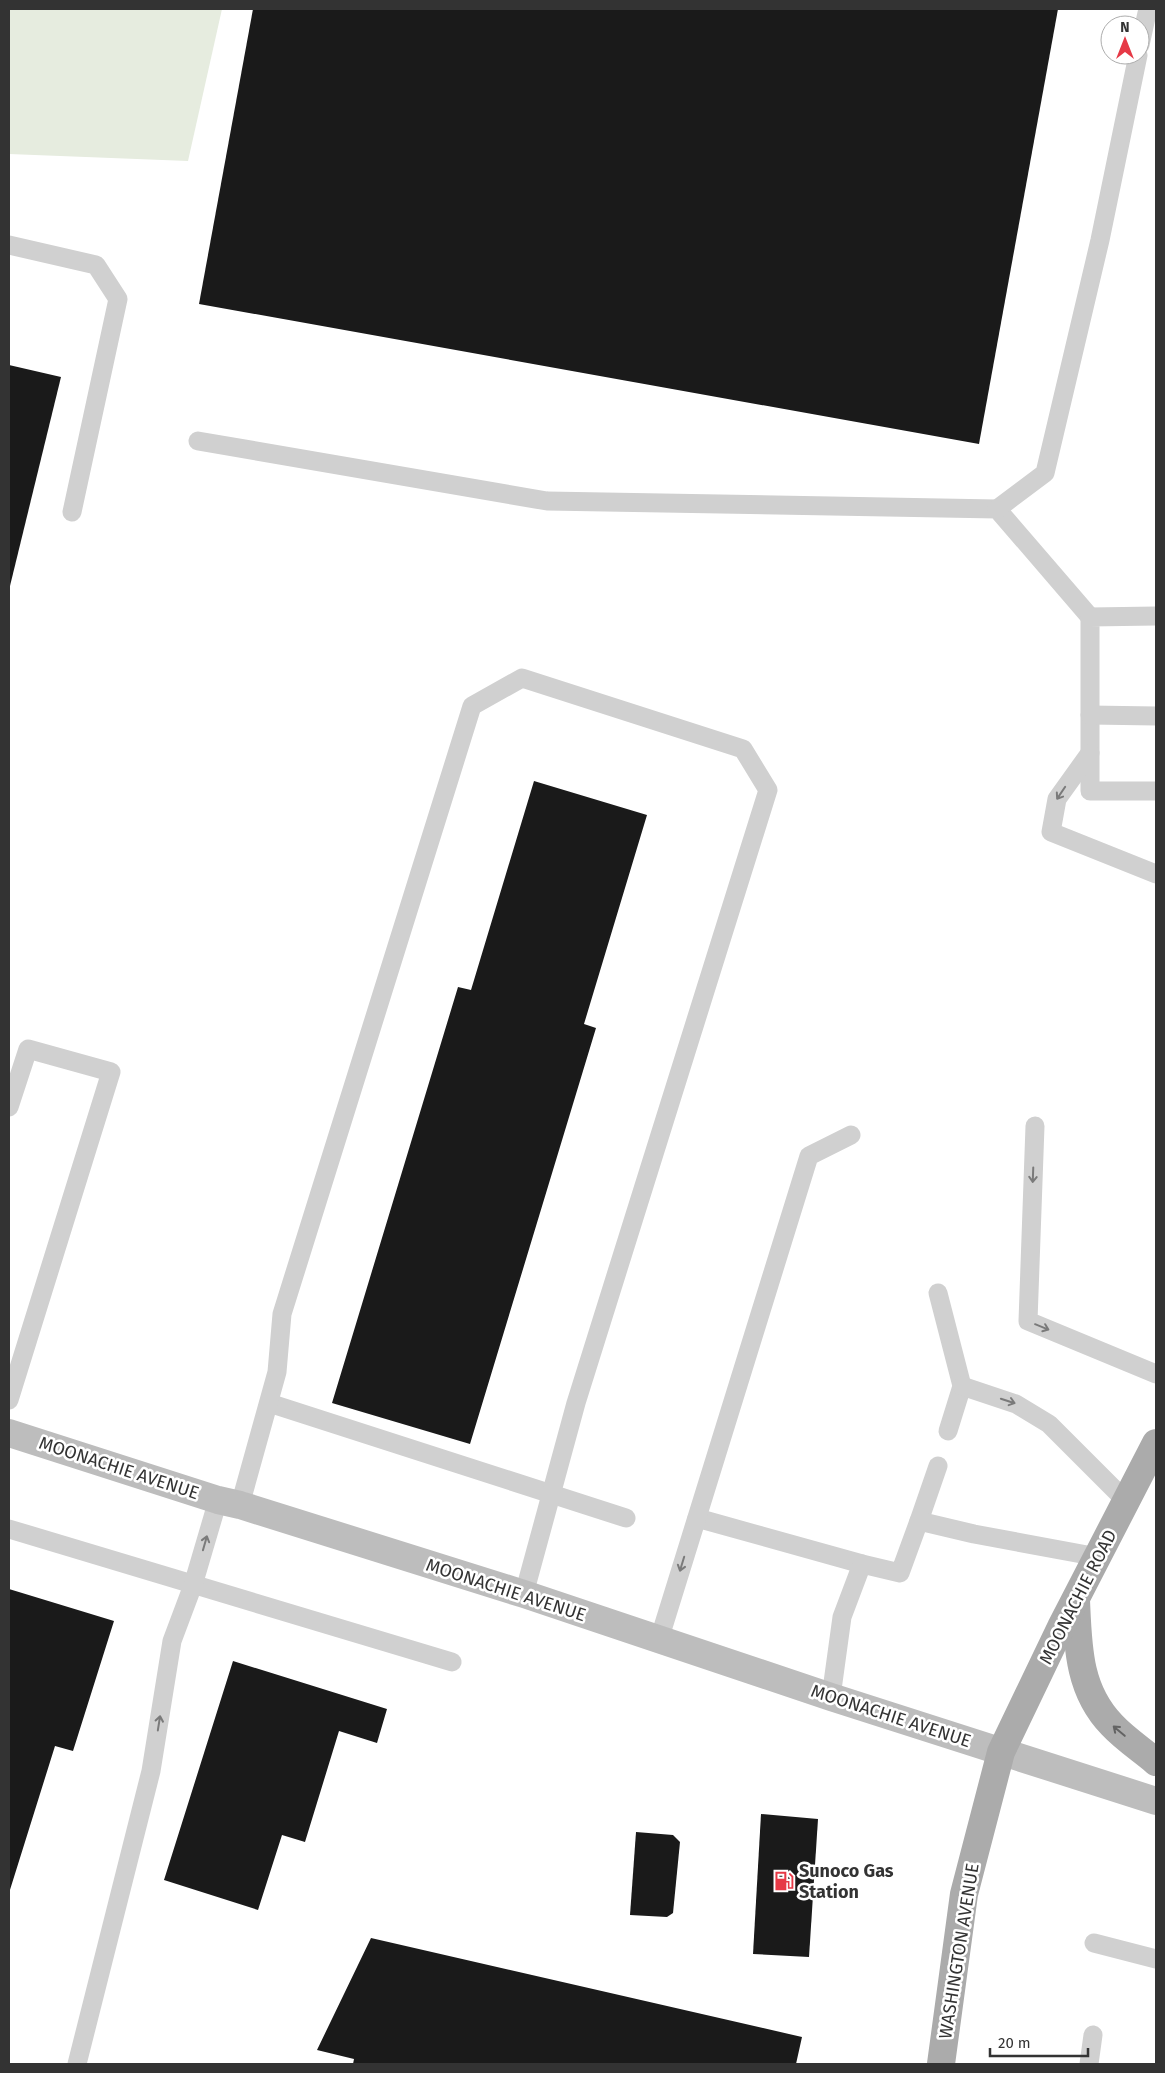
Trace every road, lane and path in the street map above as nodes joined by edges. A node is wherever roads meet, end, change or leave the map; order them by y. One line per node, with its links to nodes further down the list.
1 (1136, 65): 4 (lane)
2 (9, 245): 5 (lane)
3 (198, 441): 4 (lane)
4 (997, 509): 7 (lane)
5 (72, 512)
6 (1156, 616): 7 (lane)
7 (1090, 617): 8 (lane)
8 (1090, 715): 9 (lane); 10 (lane)
9 (1156, 716)
10 (1090, 753): 11 (lane); 12 (lane, one-way to 12)
11 (1156, 791)
12 (1156, 874)
13 (9, 1107): 19 (lane)
14 (1035, 1126): 17 (lane, one-way to 17)
15 (851, 1135): 29 (lane)
16 (938, 1293): 18 (lane)
17 (1156, 1374)
18 (962, 1386): 21 (lane); 26 (lane, one-way to 26)
19 (9, 1400)
20 (269, 1402): 25 (lane); 25 (lane); 27 (lane)
21 (948, 1431)
22 (9, 1432): 27 (main road, MOONACHIE AVENUE)
23 (1156, 1443): 26 (main road, MOONACHIE ROAD)
24 (938, 1466): 30 (lane)
25 (551, 1494): 28 (lane); 35 (lane)
26 (1126, 1501): 32 (main road, MOONACHIE ROAD)
27 (229, 1503): 34 (lane, one-way to 27); 35 (main road, MOONACHIE AVENUE)
28 (626, 1518)
29 (697, 1518): 33 (lane); 37 (lane, one-way to 37)
30 (920, 1521): 32 (lane); 33 (lane)
31 (9, 1529): 34 (lane)
32 (1098, 1557): 36 (main road, MOONACHIE ROAD)
33 (862, 1564): 39 (lane)
34 (193, 1585): 38 (lane); 46 (lane, one-way to 34)
35 (524, 1594): 37 (main road, MOONACHIE AVENUE)
36 (1076, 1598): 40 (main road, MOONACHIE ROAD); 41 (main road, one-way to 36)
37 (659, 1640): 39 (main road, MOONACHIE AVENUE)
38 (452, 1662)
39 (831, 1697): 40 (main road, MOONACHIE AVENUE)
40 (1001, 1752): 42 (main road, MOONACHIE AVENUE); 47 (main road, WASHINGTON AVENUE)
41 (1156, 1762)
42 (1156, 1801)
43 (1094, 1943): 44 (lane)
44 (1156, 1959)
45 (1093, 2035): 48 (lane)
46 (77, 2064)
47 (941, 2064)
48 (1089, 2064)

